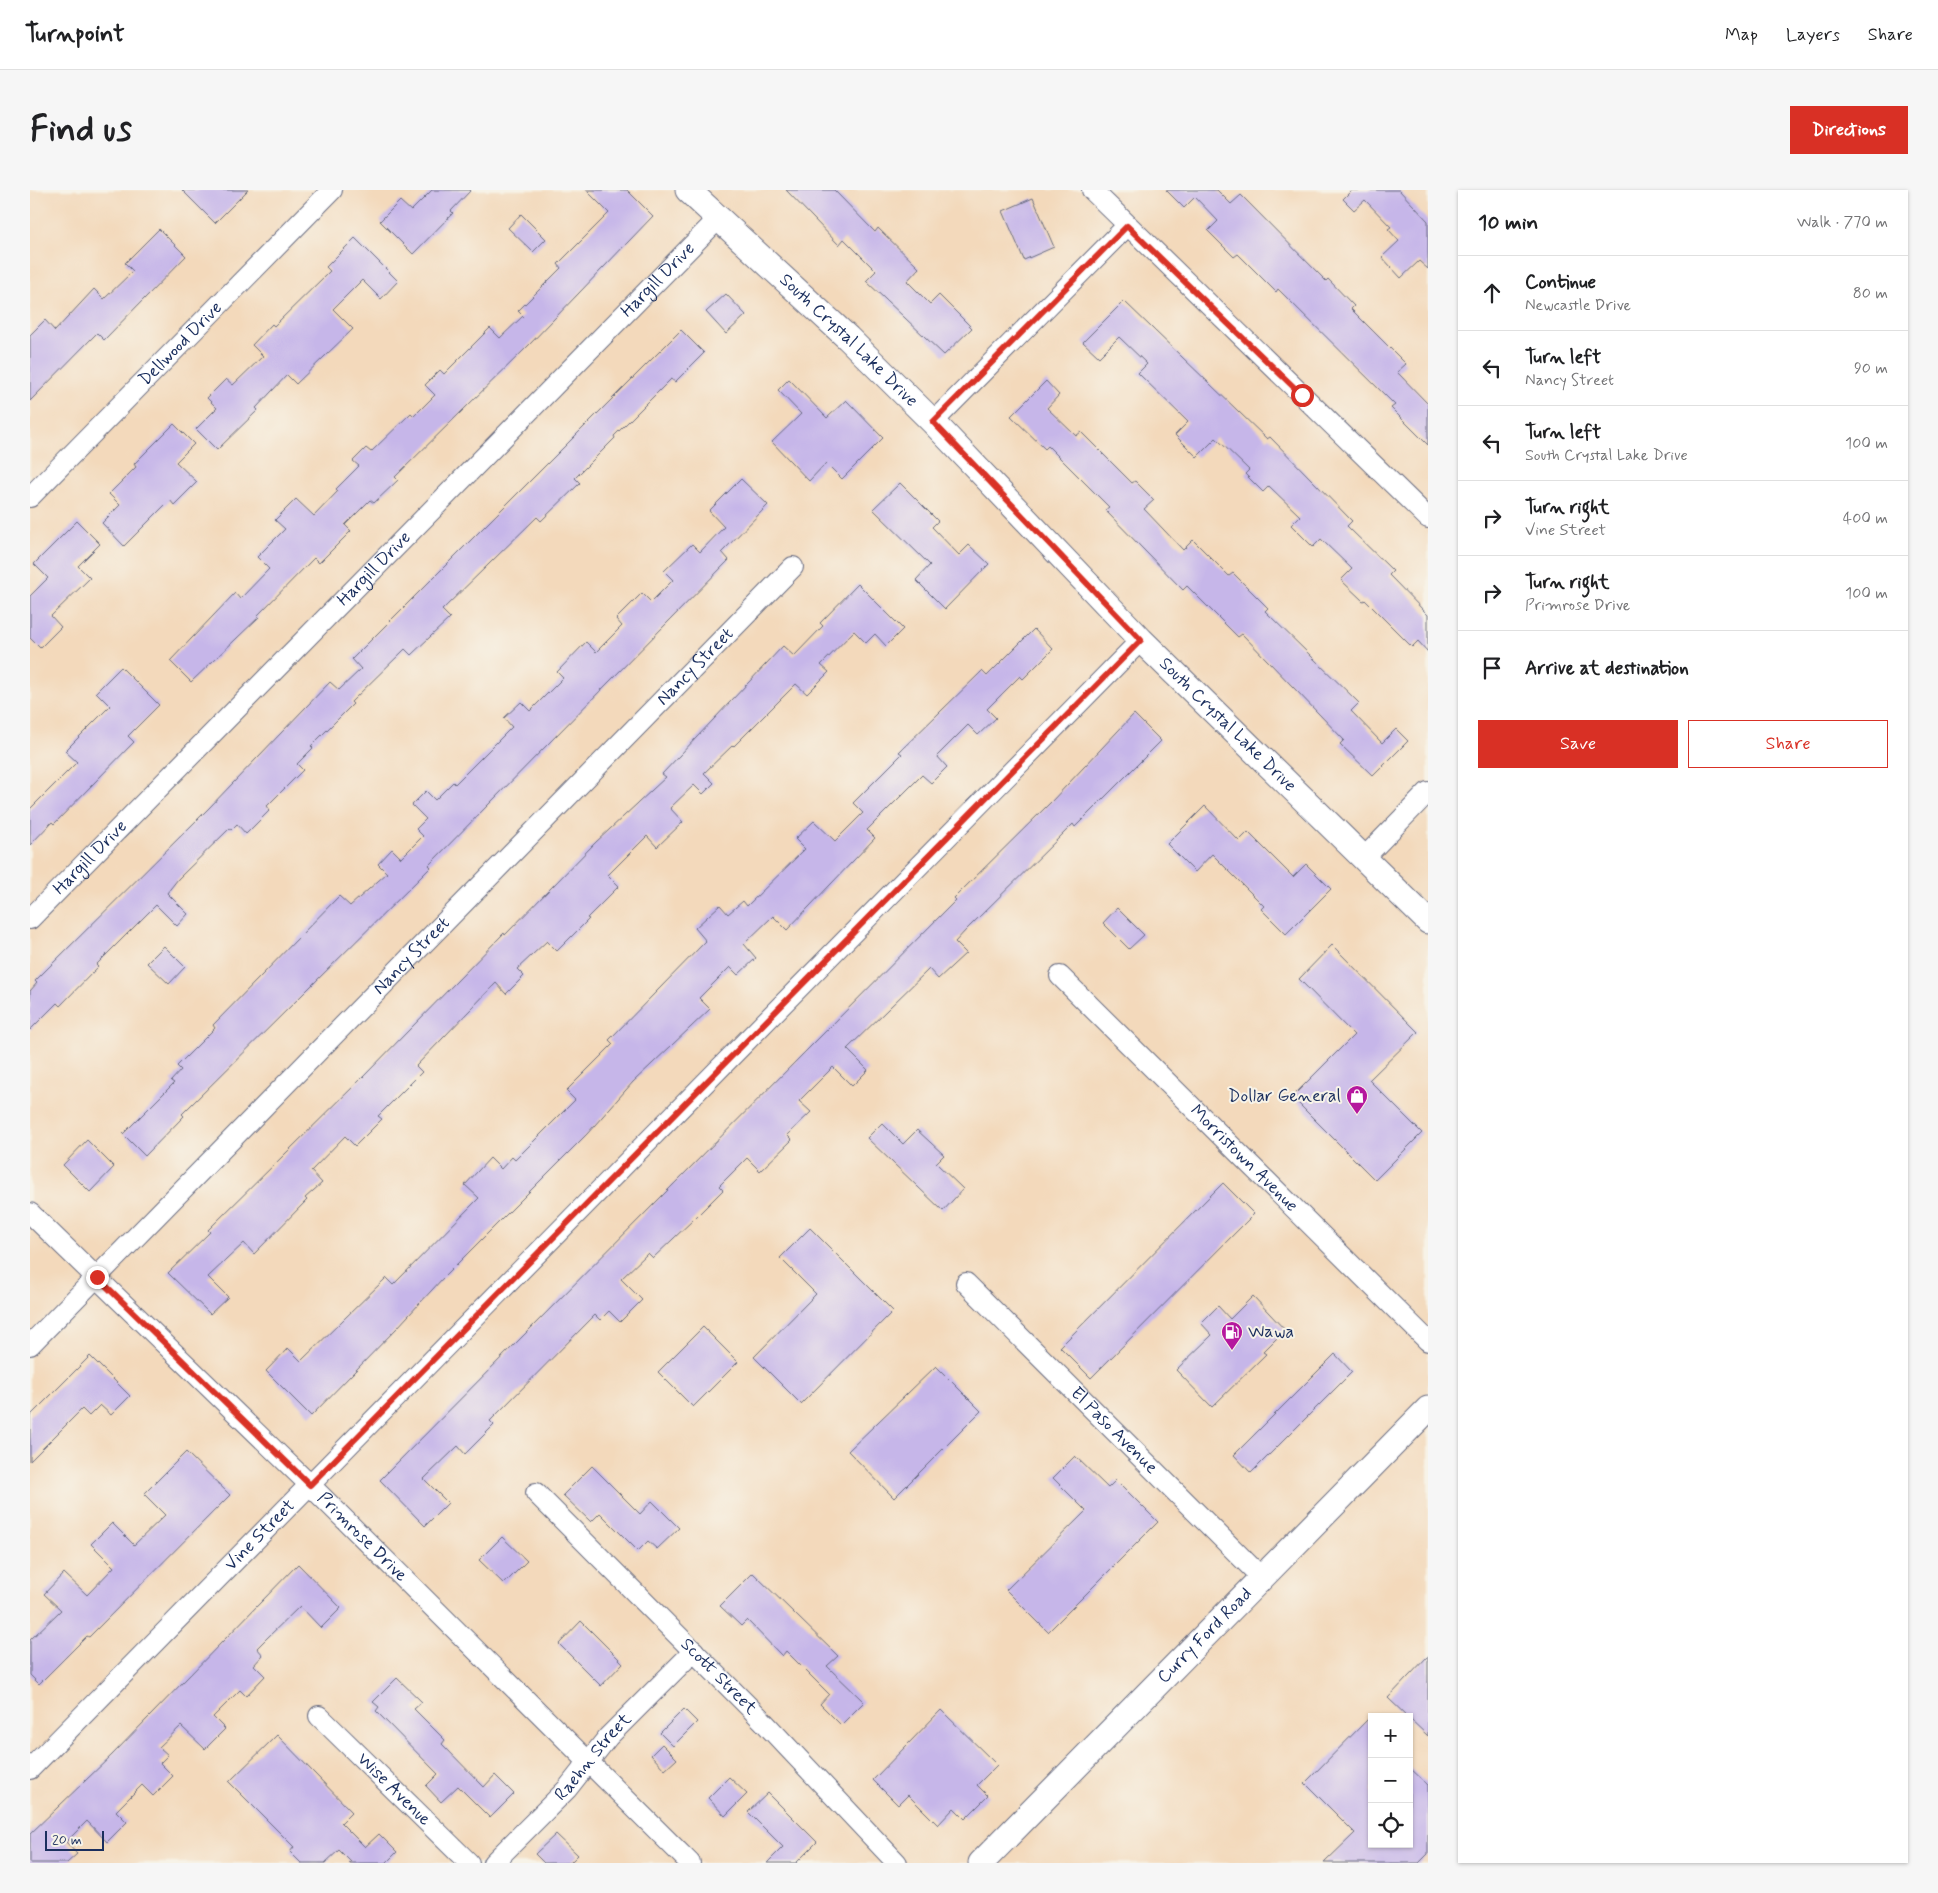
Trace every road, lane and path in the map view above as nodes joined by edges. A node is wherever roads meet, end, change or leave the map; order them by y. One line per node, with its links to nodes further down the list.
1 (332, 190): 7 (street, Dellwood Drive)
2 (688, 190): 4 (street, South Crystal Lake Drive)
3 (1092, 190): 5 (street)
4 (718, 219): 6 (street, South Crystal Lake Drive); 13 (street, Hargill Drive)
5 (1127, 226): 6 (street); 8 (street)
6 (933, 422): 10 (street, South Crystal Lake Drive)
7 (30, 497)
8 (1428, 518)
9 (793, 567): 17 (street, Nancy Street)
10 (1141, 640): 12 (street, South Crystal Lake Drive); 22 (street, Vine Street)
11 (1428, 792): 12 (street)
12 (1363, 858): 14 (street, South Crystal Lake Drive)
13 (30, 919)
14 (1428, 921)
15 (1060, 976): 19 (street, Morristown Avenue)
16 (30, 1213): 17 (street, Primrose Drive)
17 (97, 1277): 20 (street, Nancy Street); 22 (street, Primrose Drive)
18 (966, 1283): 24 (street, El Paso Avenue)
19 (1428, 1341)
20 (30, 1345)
21 (1428, 1409): 24 (street, Curry Ford Road)
22 (310, 1485): 27 (street, Primrose Drive); 28 (street, Vine Street)
23 (536, 1493): 25 (street, Scott Street)
24 (1262, 1578): 33 (street, Curry Ford Road)
25 (694, 1651): 27 (street, Raehn Street); 32 (street, Scott Street)
26 (320, 1716): 29 (street, Wise Avenue)
27 (588, 1762): 30 (street, Raehn Street); 31 (street, Primrose Drive)
28 (30, 1768)
29 (469, 1863)
30 (493, 1863)
31 (690, 1863)
32 (897, 1863)
33 (981, 1863)

